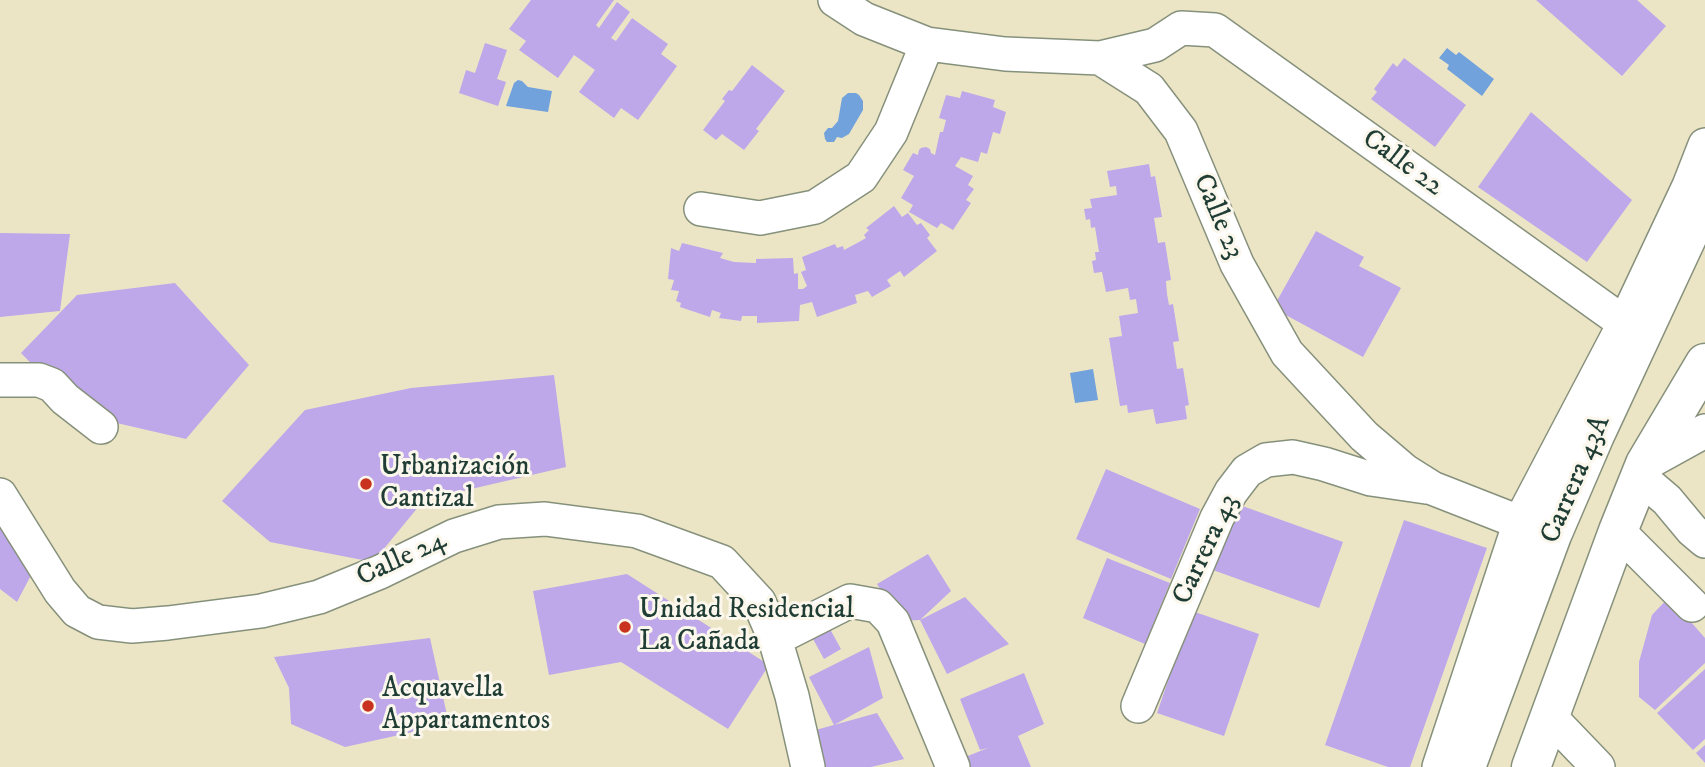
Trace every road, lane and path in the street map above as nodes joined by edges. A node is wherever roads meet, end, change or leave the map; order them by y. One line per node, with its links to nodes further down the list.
1 (835, 0): 2 (street, Calle 23)
2 (927, 44): 4 (street, Calle 23); 8 (street)
3 (1155, 45): 4 (street, Calle 22); 5 (street); 9 (street, Calle 22)
4 (1100, 58): 5 (street, Calle 23)
5 (1149, 89): 14 (street, Calle 23)
6 (1705, 145): 9 (street)
7 (1705, 199): 9 (main road, Carrera 43A)
8 (701, 209)
9 (1633, 330): 19 (main road, Carrera 43A)
10 (1705, 363): 16 (main road, Carrera 43A)
11 (0, 380): 12 (street)
12 (101, 427)
13 (1705, 431): 16 (street)
14 (1364, 436): 15 (street); 17 (street, Calle 23)
15 (1324, 464): 17 (street, Carrera 43); 24 (street, Carrera 43)
16 (1643, 470): 20 (street); 21 (main road, Carrera 43A)
17 (1432, 488): 19 (street, Calle 23)
18 (0, 495): 23 (street, Calle 24)
19 (1536, 528): 28 (street); 29 (main road, Carrera 43A)
20 (1701, 531): 21 (street)
21 (1628, 538): 22 (street); 25 (main road, Carrera 43A)
22 (1692, 605)
23 (775, 639): 26 (street, Calle 24); 27 (street)
24 (1138, 706)
25 (1550, 717): 30 (main road, Carrera 43A); 31 (street)
26 (808, 767)
27 (953, 767)
28 (1439, 767)
29 (1466, 767)
30 (1531, 767)
31 (1598, 767)

